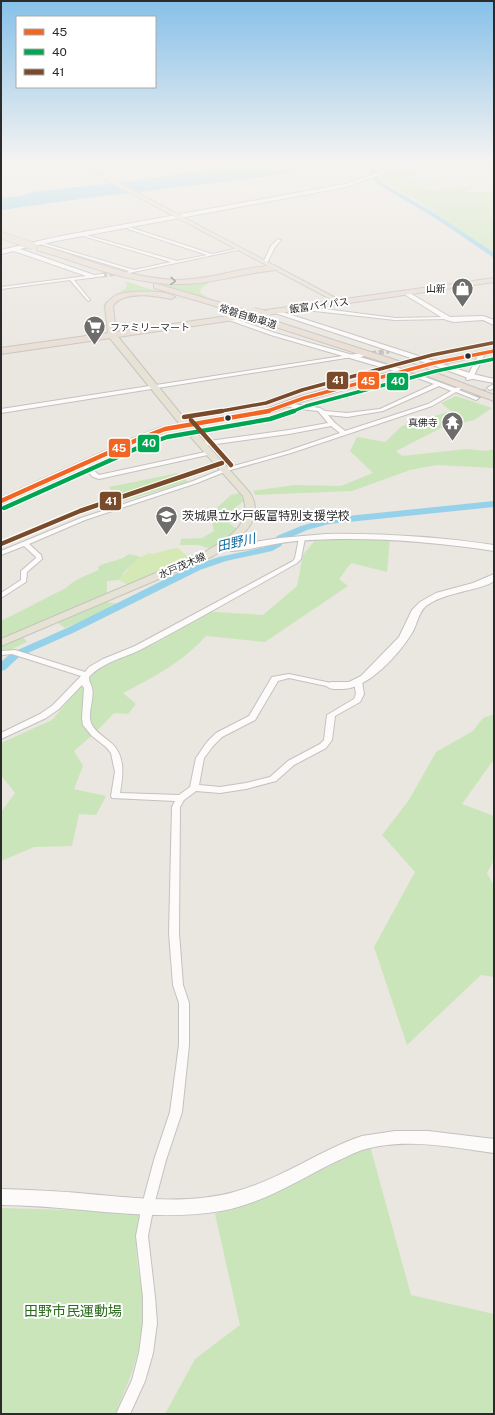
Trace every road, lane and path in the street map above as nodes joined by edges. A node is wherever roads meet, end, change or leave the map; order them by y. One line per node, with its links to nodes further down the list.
1 (112, 230): 9 (street)
2 (135, 230): 13 (street)
3 (199, 230): 7 (main road)
4 (207, 230): 7 (main road)
5 (85, 236): 14 (street)
6 (1, 237): 9 (highway, 常磐自動車道)
7 (220, 239): 11 (main road)
8 (279, 240): 15 (street)
9 (35, 247): 10 (street); 14 (street); 16 (highway, one-way to 16); 26 (highway); 27 (highway, 常磐自動車道)
10 (14, 249): 12 (street); 18 (street)
11 (240, 249): 13 (street); 15 (main road)
12 (1, 252)
13 (212, 255): 14 (street)
14 (179, 262)
15 (265, 262): 16 (main road)
16 (276, 268): 24 (main road); 27 (highway)
17 (102, 275): 18 (street)
18 (92, 276): 19 (street)
19 (71, 279): 21 (street); 23 (street)
20 (494, 280): 22 (highway, 飯富バイパス)
21 (1, 288)
22 (406, 293): 24 (highway, 飯富バイパス); 29 (street)
23 (88, 300)
24 (340, 302): 25 (highway, 飯富バイパス)
25 (303, 307): 27 (highway, 飯富バイパス); 29 (street)
26 (101, 309)
27 (253, 315): 28 (highway, 飯富バイパス); 31 (highway); 40 (highway); 40 (highway); 40 (street)
28 (228, 318): 33 (highway, 飯富バイパス); 38 (street)
29 (446, 318): 32 (street)
30 (101, 319): 34 (highway)
31 (110, 323): 33 (highway); 34 (highway)
32 (494, 323)
33 (138, 331): 34 (highway, 飯富バイパス)
34 (112, 335): 35 (highway, 飯富バイパス); 44 (main road, 水戸茂木線)
35 (1, 351)
36 (494, 351): 37 (street)
37 (482, 354): 40 (street); 41 (street)
38 (352, 356): 39 (street); 40 (street); 44 (street)
39 (362, 356)
40 (416, 368): 41 (street); 43 (street); 46 (highway); 48 (highway); 49 (street)
41 (470, 377): 42 (street)
42 (494, 380)
43 (437, 385): 45 (street); 51 (street)
44 (154, 387): 50 (street); 53 (main road, 水戸茂木線)
45 (457, 389): 47 (street); 54 (street)
46 (493, 390)
47 (476, 398)
48 (494, 398)
49 (288, 404): 51 (street); 53 (street)
50 (1, 412)
51 (324, 413): 52 (street)
52 (331, 424): 54 (street); 55 (street)
53 (185, 425): 55 (main road, 水戸茂木線); 57 (street)
54 (344, 433): 58 (street)
55 (202, 444): 56 (main road, 水戸茂木線)
56 (210, 453): 57 (street); 58 (main road, 水戸茂木線)
57 (83, 464): 59 (street)
58 (225, 470): 61 (street); 62 (main road, 水戸茂木線)
59 (1, 501)
60 (302, 538): 62 (street); 63 (street); 68 (street)
61 (25, 543): 64 (street); 66 (street)
62 (221, 548): 67 (main road, 水戸茂木線)
63 (494, 548)
64 (1, 553)
65 (494, 577): 69 (street)
66 (1, 596)
67 (7, 652): 68 (street)
68 (85, 675): 71 (street); 73 (street)
69 (358, 682): 70 (street); 72 (street)
70 (331, 685): 72 (street)
71 (1, 736)
72 (194, 788): 73 (street)
73 (181, 798): 76 (street)
74 (494, 1146): 76 (street)
75 (1, 1197): 76 (street)
76 (148, 1205): 77 (street)
77 (123, 1414)

